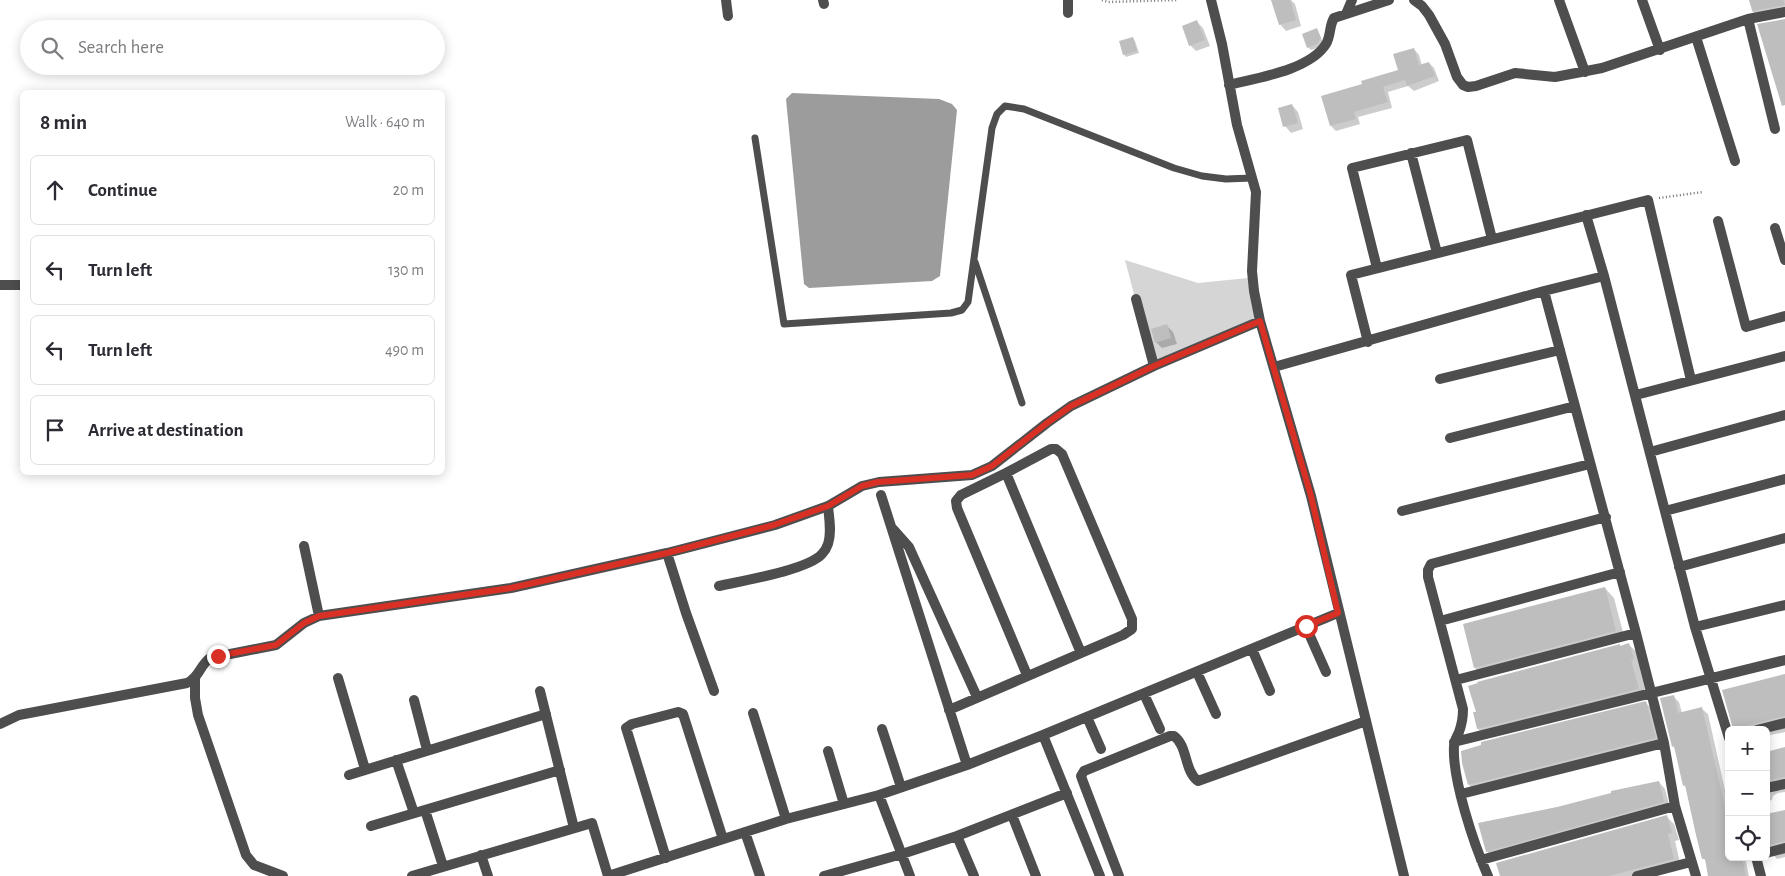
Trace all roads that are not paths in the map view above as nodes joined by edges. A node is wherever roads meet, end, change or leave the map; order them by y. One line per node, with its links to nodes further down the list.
1 (726, 0): 12 (street)
2 (1068, 0): 10 (street)
3 (1211, 0): 17 (street)
4 (1352, 0): 11 (street)
5 (1389, 0): 11 (street)
6 (1414, 0): 16 (street)
7 (1559, 0): 16 (street)
8 (1642, 0): 15 (street)
9 (1785, 12): 13 (street)
10 (1068, 14)
11 (1346, 14): 17 (street)
12 (728, 16)
13 (1748, 19): 14 (street); 18 (street)
14 (1696, 37): 15 (street); 21 (street)
15 (1660, 50): 16 (street)
16 (1585, 72)
17 (1229, 85): 22 (street)
18 (1775, 129)
19 (755, 138): 28 (lane)
20 (1411, 153): 26 (street); 27 (street); 30 (street)
21 (1735, 161)
22 (1252, 178): 28 (lane); 37 (street)
23 (1586, 216): 26 (street); 31 (street); 44 (street)
24 (1718, 221): 36 (street)
25 (1775, 228): 29 (street)
26 (1492, 239): 27 (street)
27 (1437, 253): 30 (street)
28 (974, 260): 46 (lane)
29 (1785, 260)
30 (1377, 268): 38 (street)
31 (1604, 276): 34 (street); 45 (street)
32 (0, 285): 33 (street)
33 (20, 285)
34 (1544, 291): 38 (street); 39 (street)
35 (1136, 299): 41 (street)
36 (1785, 316)
37 (1260, 321): 41 (street); 42 (street)
38 (1368, 342): 42 (street)
39 (1560, 350): 43 (street); 47 (street)
40 (1785, 356): 44 (street)
41 (1154, 366): 55 (street)
42 (1274, 367): 67 (street)
43 (1440, 380)
44 (1691, 380): 45 (street)
45 (1636, 395): 50 (street)
46 (1022, 403)
47 (1575, 406): 49 (street); 51 (street)
48 (1785, 416): 50 (street)
49 (1450, 438)
50 (1650, 452): 57 (street)
51 (1590, 464): 56 (street); 58 (street)
52 (1006, 474): 74 (street); 74 (street); 78 (street)
53 (1785, 479): 57 (street)
54 (882, 495): 59 (street)
55 (828, 506): 62 (street); 65 (street)
56 (1402, 511)
57 (1665, 512): 63 (street)
58 (1606, 517): 64 (street); 69 (street)
59 (891, 526): 88 (street); 90 (street)
60 (1785, 538): 63 (street)
61 (304, 546): 68 (street)
62 (667, 553): 68 (street); 84 (street)
63 (1679, 567): 71 (street)
64 (1620, 572): 69 (street); 72 (street)
65 (719, 586)
66 (1785, 605): 71 (street)
67 (1338, 613): 70 (street); 95 (street)
68 (319, 616): 80 (street)
69 (1440, 621): 82 (street)
70 (1306, 626): 73 (street); 77 (street)
71 (1695, 627): 81 (street)
72 (1636, 633): 82 (street); 87 (street)
73 (1252, 649): 76 (street); 85 (street)
74 (1081, 653): 78 (street)
75 (1785, 660): 81 (street)
76 (1197, 672): 86 (street); 93 (street)
77 (1326, 672)
78 (1027, 675): 88 (street)
79 (338, 678): 110 (street)
80 (195, 679): 97 (street); 140 (street)
81 (1710, 679): 87 (street); 98 (street)
82 (1456, 680): 103 (street)
83 (540, 691): 92 (street)
84 (714, 691)
85 (1270, 691)
86 (1144, 694): 94 (street); 101 (street)
87 (1652, 694): 103 (street); 104 (street)
88 (977, 697): 90 (street)
89 (414, 700): 106 (street)
90 (949, 710): 109 (street)
91 (754, 713): 124 (street)
92 (546, 714): 106 (street); 111 (street)
93 (1216, 714)
94 (1087, 717): 102 (street); 105 (street)
95 (1366, 721): 150 (street); 151 (street)
96 (1785, 723): 99 (street)
97 (0, 724)
98 (1725, 726)
99 (1770, 727)
100 (882, 729): 114 (street)
101 (1160, 730)
102 (1043, 736): 109 (street); 116 (street)
103 (1454, 742): 117 (street)
104 (1664, 743): 117 (street); 120 (street)
105 (1101, 749)
106 (427, 750): 108 (street)
107 (828, 751): 119 (street)
108 (396, 760): 110 (street); 122 (street)
109 (967, 765): 114 (street)
110 (365, 769): 112 (street)
111 (560, 770): 121 (street); 126 (street)
112 (349, 774)
113 (1785, 784): 115 (street)
114 (901, 787): 118 (street)
115 (1770, 787)
116 (1067, 793): 123 (street); 149 (street)
117 (1461, 794): 135 (street)
118 (879, 795): 119 (street); 132 (street)
119 (844, 804): 124 (street)
120 (1675, 806): 135 (street); 137 (street)
121 (425, 810): 122 (street); 138 (street)
122 (414, 814): 125 (street)
123 (1012, 815): 128 (street); 148 (street)
124 (786, 819): 127 (street)
125 (371, 826)
126 (574, 828): 133 (street); 143 (street)
127 (745, 832): 129 (street); 144 (street)
128 (957, 836): 132 (street); 147 (street)
129 (723, 839): 134 (street); 134 (street)
130 (1785, 848): 131 (street)
131 (1770, 852)
132 (902, 854): 139 (street); 146 (street)
133 (481, 855): 138 (street); 142 (street)
134 (666, 858): 143 (street)
135 (1481, 860): 152 (street)
136 (1757, 861): 155 (street)
137 (1691, 862): 153 (street); 154 (street)
138 (443, 866): 141 (street)
139 (843, 873): 145 (street)
140 (283, 876)
141 (412, 876)
142 (488, 876)
143 (608, 876)
144 (760, 876)
145 (824, 876)
146 (910, 876)
147 (974, 876)
148 (1036, 876)
149 (1100, 876)
150 (1118, 876)
151 (1404, 876)
152 (1488, 876)
153 (1637, 876)
154 (1696, 876)
155 (1761, 876)

